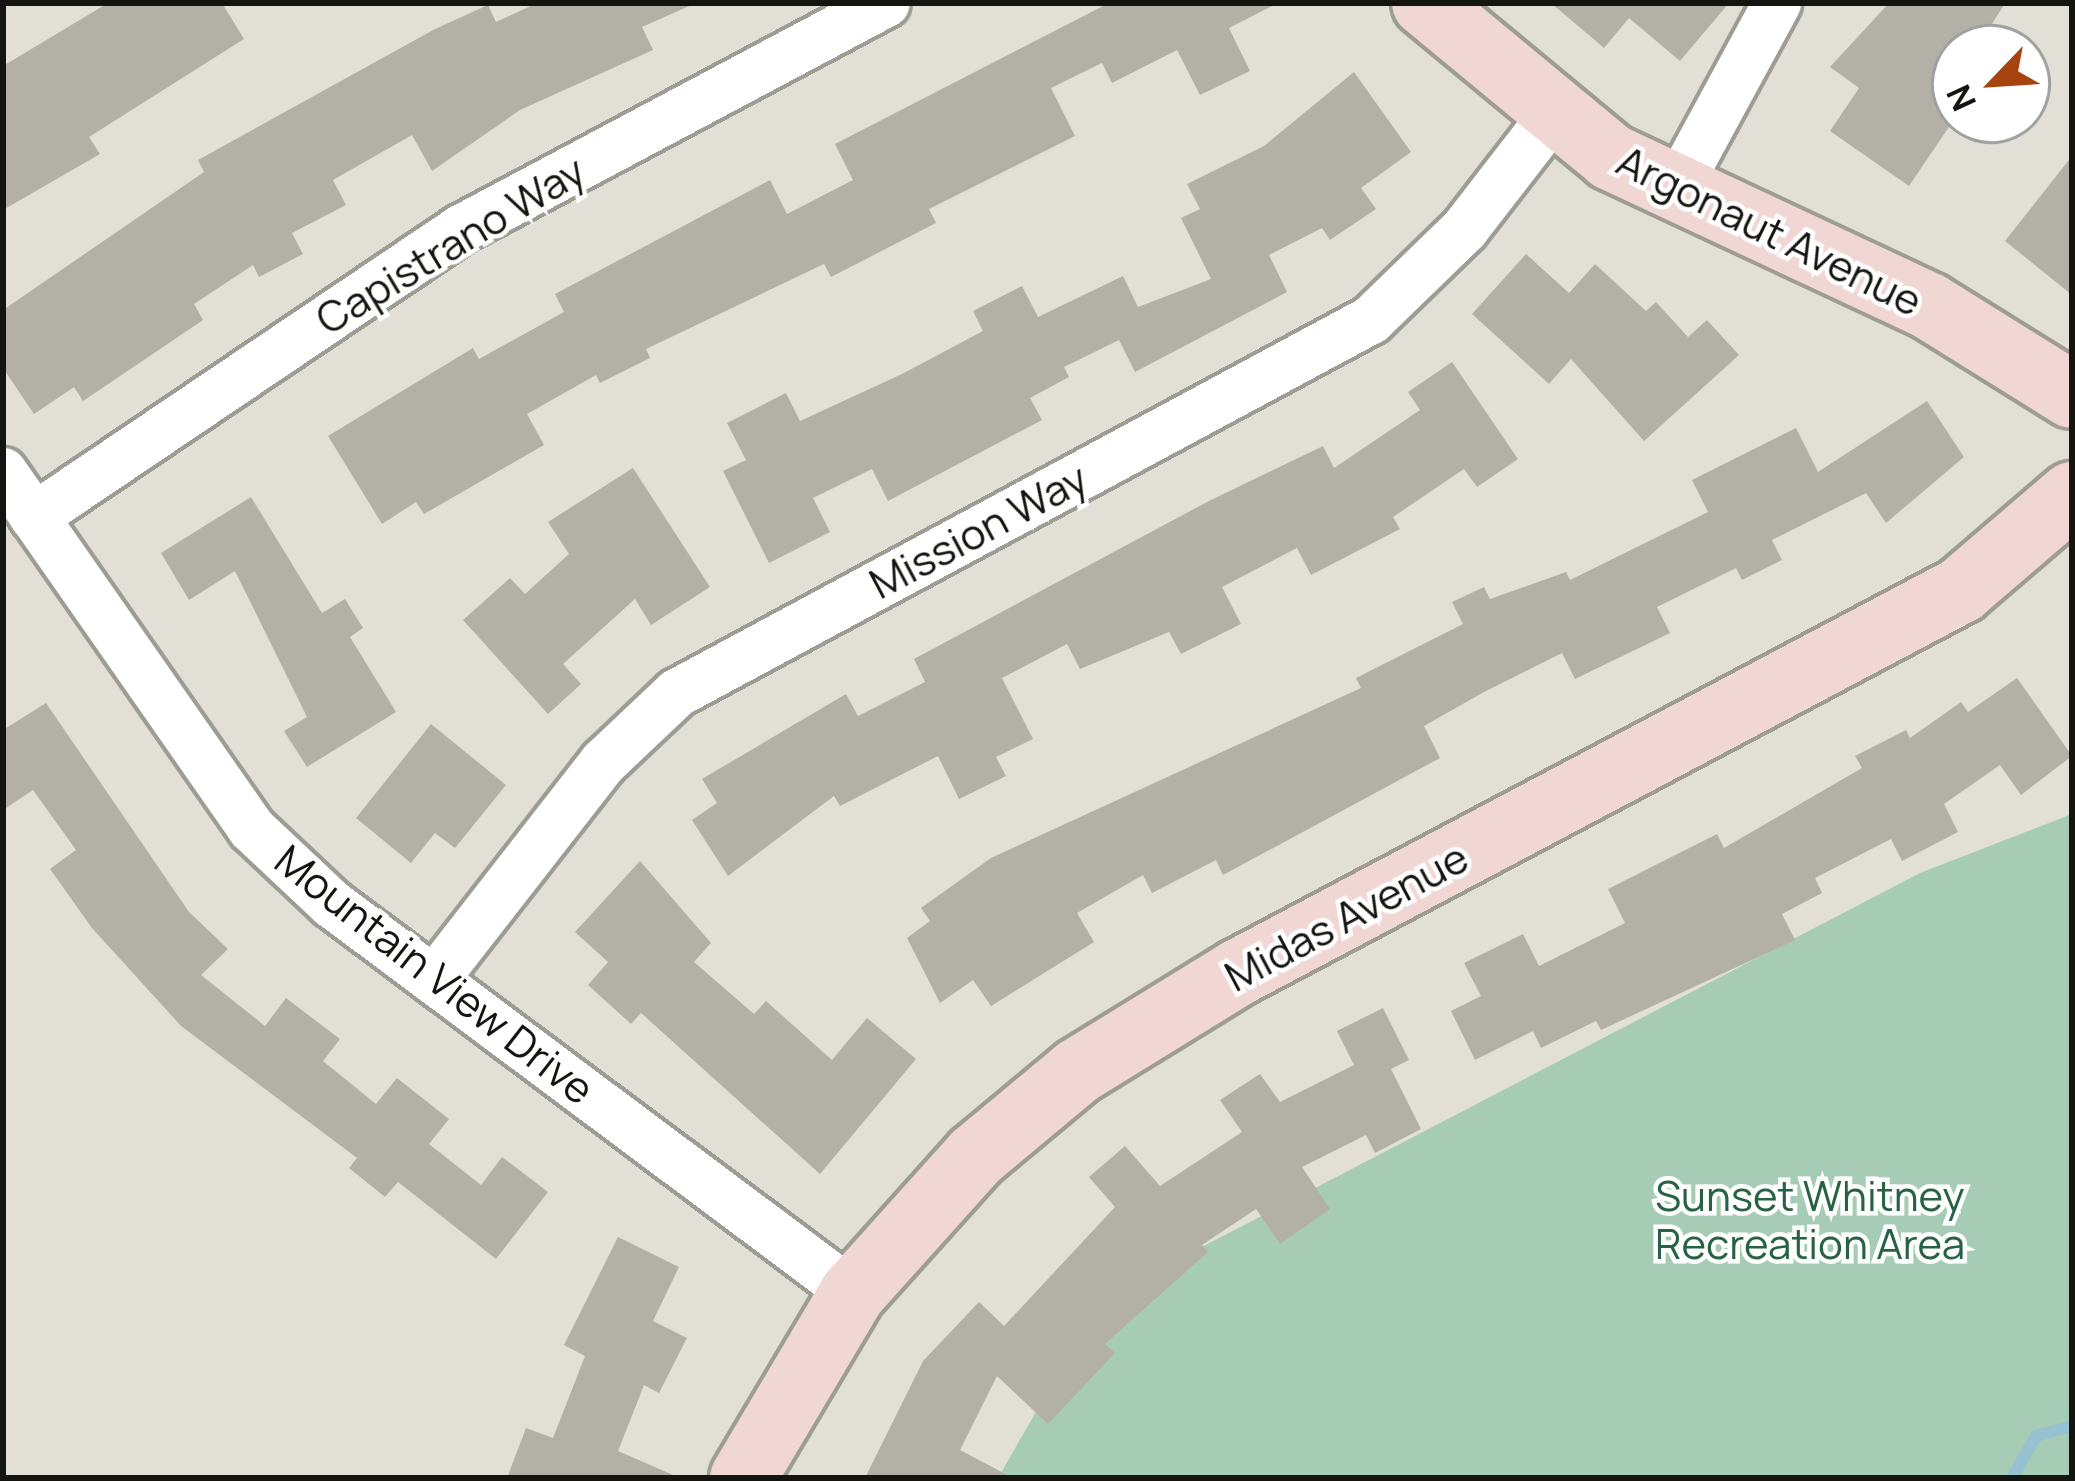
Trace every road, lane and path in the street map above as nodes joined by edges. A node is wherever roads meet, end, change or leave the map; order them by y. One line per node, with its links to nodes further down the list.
1 (886, 3): 9 (street, Capistrano Way)
2 (1424, 3): 4 (street, Argonaut Avenue)
3 (1777, 3): 5 (street)
4 (1552, 116): 5 (street, Argonaut Avenue); 10 (street, Mission Way)
5 (1674, 193): 6 (street, Argonaut Avenue)
6 (2072, 395)
7 (3, 472): 9 (street, Mountain View Drive)
8 (2072, 495): 11 (street, Midas Avenue)
9 (34, 517): 10 (street, Mountain View Drive)
10 (434, 980): 11 (street, Mountain View Drive)
11 (853, 1293): 12 (street, Midas Avenue)
12 (743, 1478)

